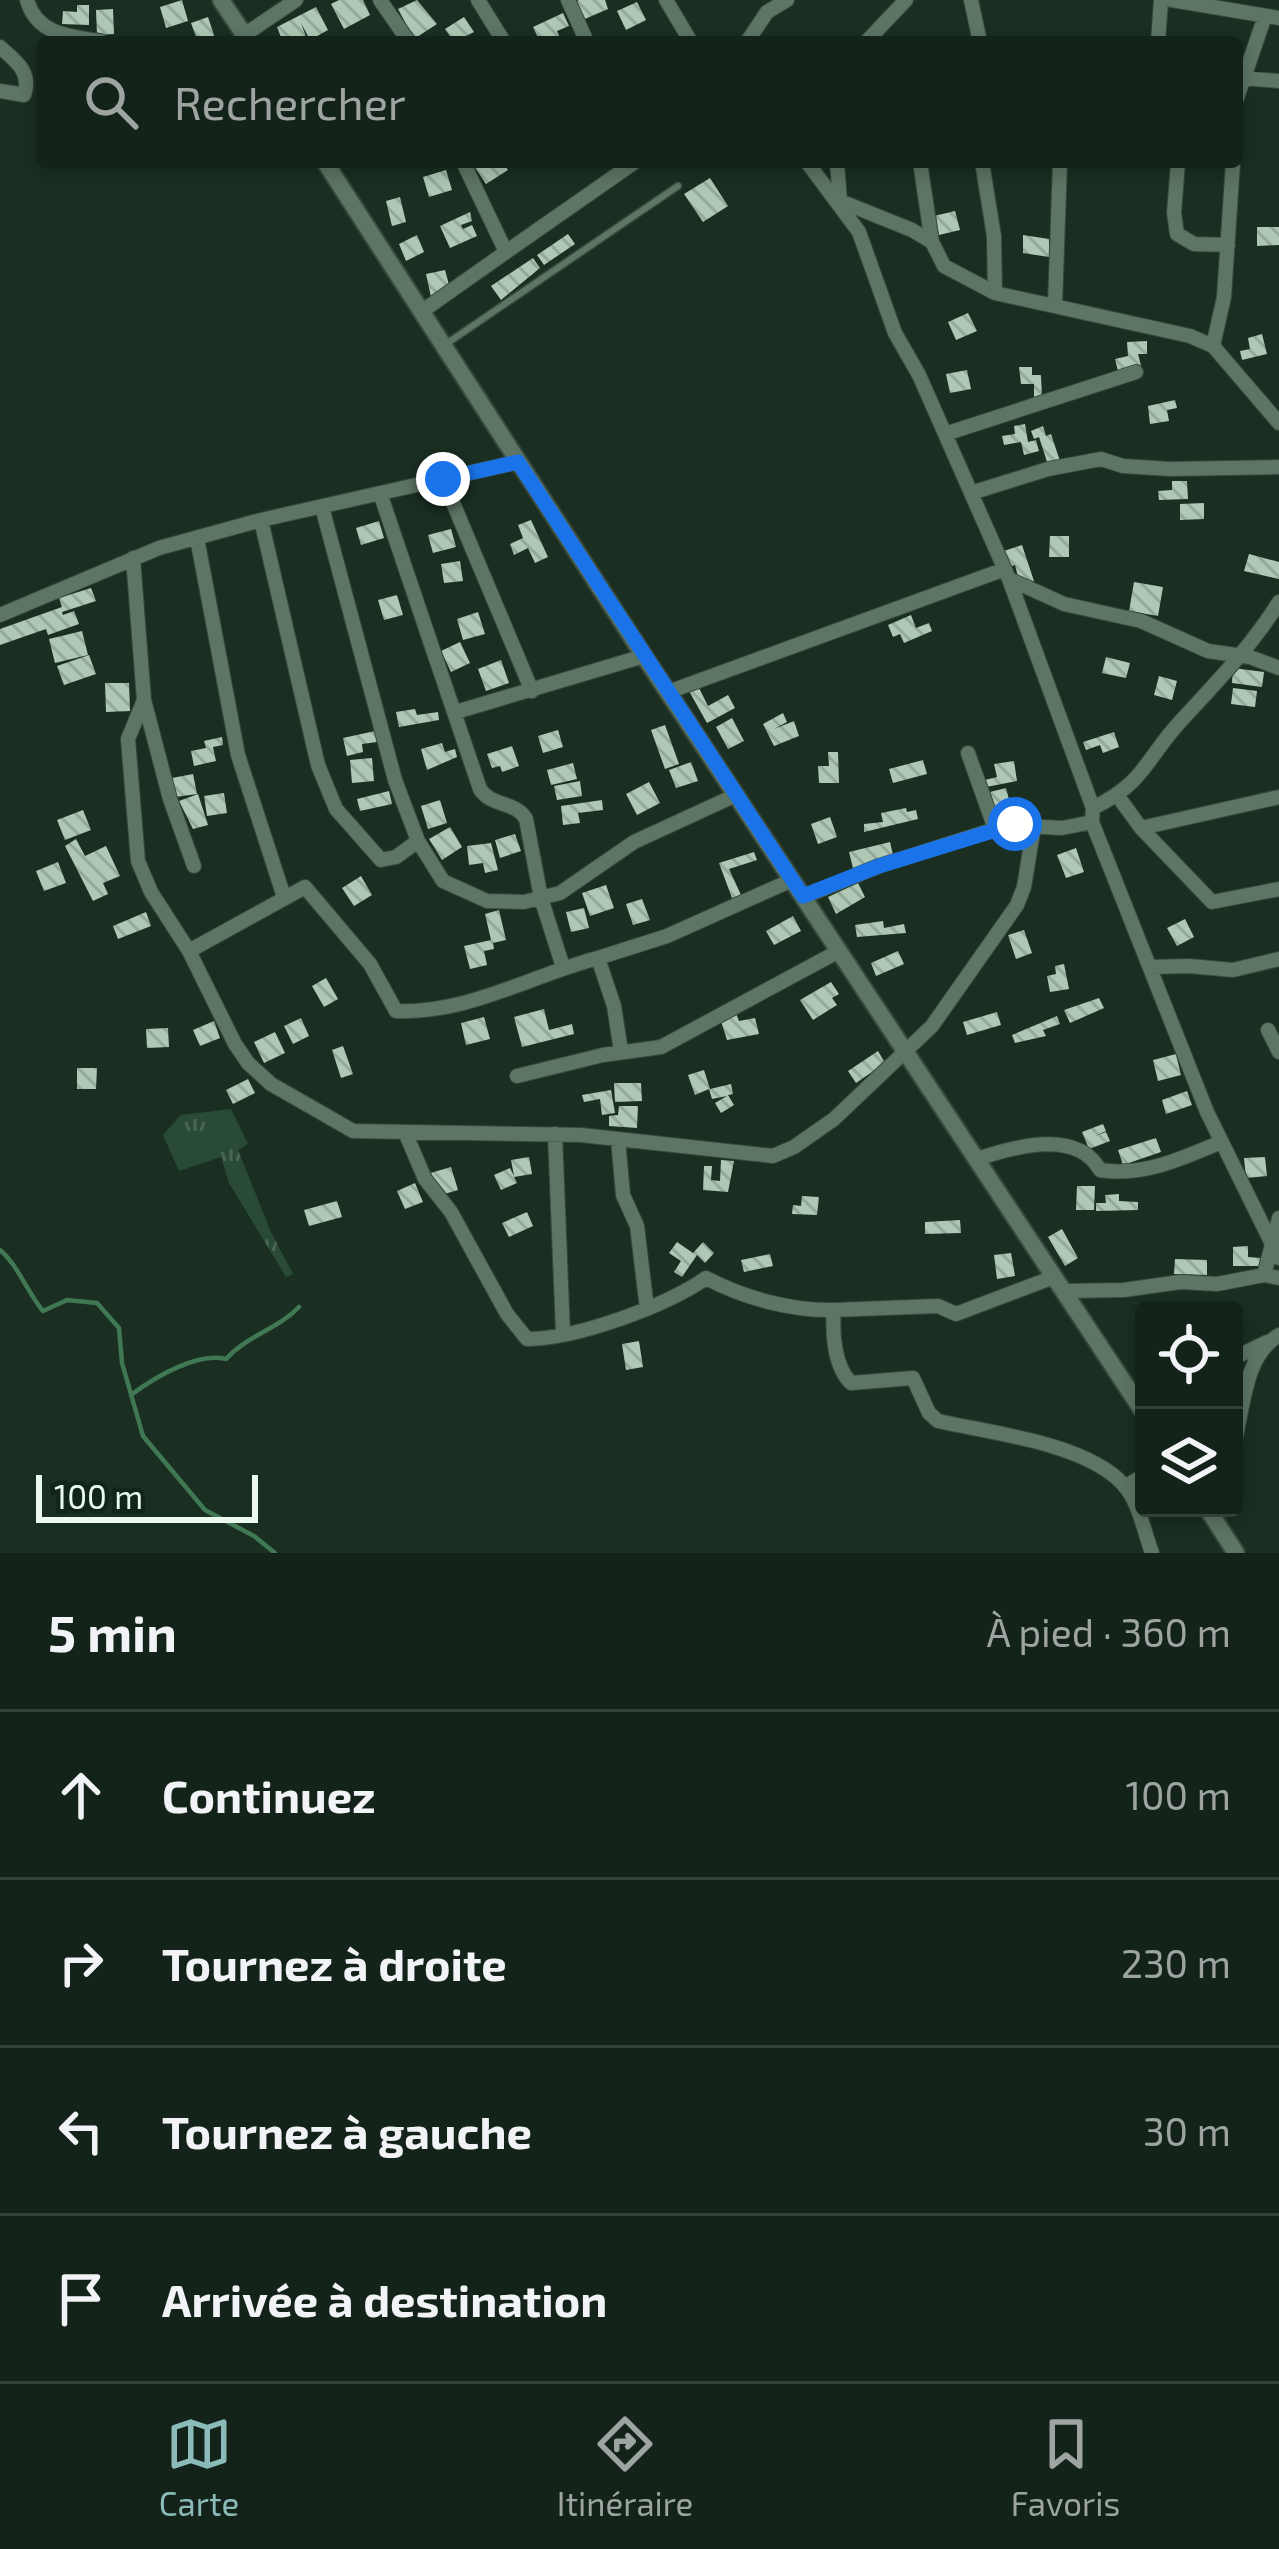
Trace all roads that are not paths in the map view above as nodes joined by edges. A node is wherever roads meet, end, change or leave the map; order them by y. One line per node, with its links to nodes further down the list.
1 (27, 0): 16 (street)
2 (221, 0): 17 (street)
3 (296, 0): 18 (street)
4 (380, 0): 19 (street)
5 (478, 0): 20 (street)
6 (568, 0): 21 (street)
7 (666, 0): 22 (street)
8 (787, 0): 14 (street)
9 (907, 0): 24 (street)
10 (971, 0): 25 (street)
11 (1161, 0): 26 (street)
12 (1172, 0): 13 (street)
13 (1212, 3): 15 (street)
14 (764, 6): 23 (street)
15 (1272, 17): 28 (street)
16 (76, 36)
17 (244, 36)
18 (250, 36)
19 (405, 36)
20 (500, 36)
21 (583, 36)
22 (687, 36)
23 (750, 36)
24 (872, 36)
25 (979, 36)
26 (1158, 36)
27 (0, 46): 30 (street)
28 (1243, 78): 29 (street)
29 (1279, 81)
30 (0, 91)
31 (329, 168): 48 (street)
32 (466, 168): 45 (street)
33 (626, 168): 45 (street)
34 (812, 168): 42 (street)
35 (837, 168): 42 (street)
36 (921, 168): 43 (street)
37 (983, 168): 46 (street)
38 (1060, 168): 47 (street)
39 (1178, 168): 44 (street)
40 (1233, 168): 44 (street)
41 (678, 186): 49 (lane)
42 (840, 201): 43 (street); 53 (street)
43 (932, 242): 46 (street)
44 (1228, 245): 50 (street)
45 (506, 252): 48 (street)
46 (995, 293): 47 (street)
47 (1055, 305): 50 (street)
48 (421, 312): 49 (street)
49 (443, 346): 54 (street)
50 (1213, 346): 52 (street)
51 (1136, 372): 53 (street)
52 (1279, 423)
53 (945, 434): 58 (street)
54 (518, 462): 56 (street); 66 (street)
55 (1279, 467): 58 (street)
56 (443, 479): 57 (street); 69 (street)
57 (380, 494): 59 (street); 72 (street)
58 (971, 494): 63 (street)
59 (322, 506): 60 (street); 81 (street)
60 (261, 520): 61 (street); 81 (street)
61 (197, 538): 62 (street); 86 (street)
62 (133, 558): 65 (street); 71 (street)
63 (1007, 574): 67 (street); 70 (street); 77 (street)
64 (1279, 602): 67 (street)
65 (0, 616)
66 (644, 656): 69 (street); 70 (street)
67 (1238, 656): 68 (street); 74 (street)
68 (1279, 668)
69 (532, 691): 72 (street)
70 (668, 692): 75 (street)
71 (144, 700): 82 (street); 88 (street)
72 (455, 712): 87 (street)
73 (968, 753): 80 (street)
74 (1117, 794): 77 (street); 79 (street)
75 (736, 795): 83 (street); 87 (street)
76 (1279, 797): 79 (street)
77 (1092, 815): 78 (street); 93 (street)
78 (1034, 826): 80 (street); 95 (street)
79 (1142, 828): 84 (street)
80 (995, 829): 85 (street)
81 (418, 841): 87 (street)
82 (194, 866)
83 (792, 880): 85 (street); 90 (street)
84 (1279, 889)
85 (803, 896): 89 (street)
86 (284, 897): 88 (street); 92 (street)
87 (541, 898): 92 (street)
88 (189, 951): 99 (street)
89 (839, 951): 95 (street); 96 (street)
90 (598, 958): 92 (street); 96 (street)
91 (1279, 959): 93 (street)
92 (563, 967)
93 (1151, 967): 102 (street)
94 (1268, 1030): 97 (street)
95 (904, 1049): 101 (street); 103 (street)
96 (621, 1051): 98 (street)
97 (1279, 1052)
98 (517, 1076)
99 (405, 1132): 100 (street); 111 (street)
100 (555, 1134): 101 (street); 111 (street)
101 (618, 1139): 109 (street)
102 (1221, 1142): 103 (street); 105 (street)
103 (976, 1160): 108 (street)
104 (1279, 1218): 105 (street)
105 (1271, 1238): 106 (street); 107 (street)
106 (1279, 1258)
107 (1271, 1276): 108 (street)
108 (1059, 1284): 110 (street); 114 (street)
109 (647, 1309): 110 (street); 111 (street)
110 (834, 1310): 117 (street)
111 (563, 1333)
112 (1273, 1338): 113 (street); 115 (street)
113 (1243, 1353)
114 (1135, 1397)
115 (1242, 1409)
116 (1135, 1480): 117 (street)
117 (1125, 1486): 119 (street)
118 (1213, 1517): 120 (street)
119 (1152, 1553)
120 (1237, 1553)

